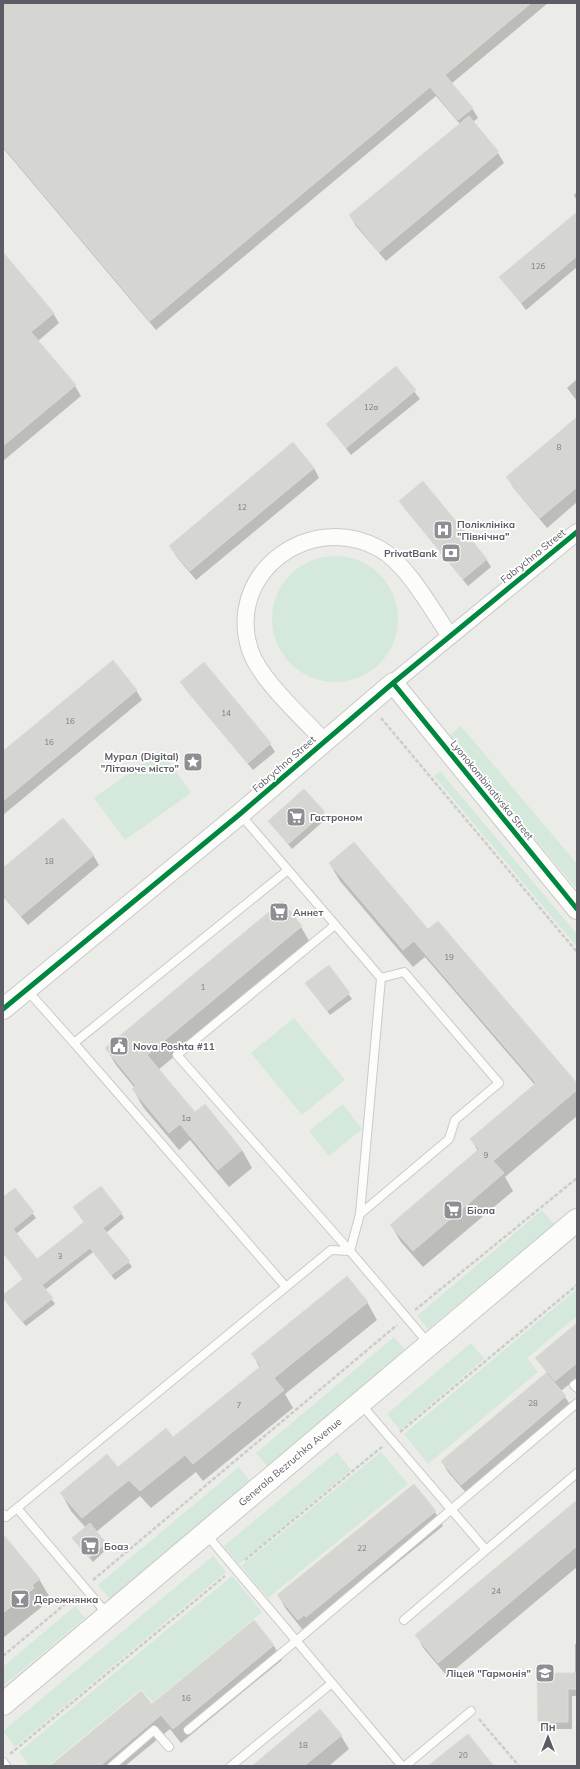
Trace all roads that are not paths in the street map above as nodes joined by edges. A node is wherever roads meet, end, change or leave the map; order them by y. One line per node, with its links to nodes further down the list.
1 (577, 532): 2 (street, Fabrychna Street)
2 (450, 636): 3 (street, Fabrychna Street); 4 (street)
3 (393, 683): 4 (street, Fabrychna Street); 7 (street, Lyonokombinativska Street)
4 (324, 741): 5 (street, Fabrychna Street)
5 (240, 814): 6 (lane); 10 (street, Fabrychna Street)
6 (288, 870): 8 (lane); 12 (lane)
7 (577, 909)
8 (335, 925): 9 (lane); 15 (lane)
9 (381, 978): 13 (lane); 13 (lane)
10 (27, 990): 11 (street, Fabrychna Street); 12 (lane)
11 (3, 1009)
12 (74, 1043): 16 (lane)
13 (360, 1214): 15 (lane)
14 (577, 1220): 17 (main road, Generala Bezruchka Avenue)
15 (350, 1251): 16 (lane); 17 (lane)
16 (286, 1287): 23 (lane)
17 (430, 1345): 20 (main road, Generala Bezruchka Avenue)
18 (577, 1383): 19 (lane)
19 (577, 1388)
20 (360, 1403): 24 (lane); 26 (main road, Generala Bezruchka Avenue)
21 (577, 1403): 24 (lane)
22 (577, 1473): 27 (lane)
23 (17, 1508): 25 (lane); 28 (lane)
24 (451, 1509): 27 (lane); 30 (lane)
25 (3, 1514)
26 (205, 1534): 28 (main road, Generala Bezruchka Avenue); 30 (lane)
27 (486, 1550): 29 (lane)
28 (108, 1615): 32 (main road, Generala Bezruchka Avenue)
29 (404, 1620)
30 (296, 1641): 31 (lane); 34 (lane)
31 (332, 1683): 39 (lane); 40 (lane)
32 (3, 1704)
33 (471, 1711): 40 (lane)
34 (188, 1730)
35 (169, 1747): 38 (lane)
36 (3, 1762): 37 (lane)
37 (6, 1766)
38 (112, 1766)
39 (231, 1766)
40 (404, 1766)

